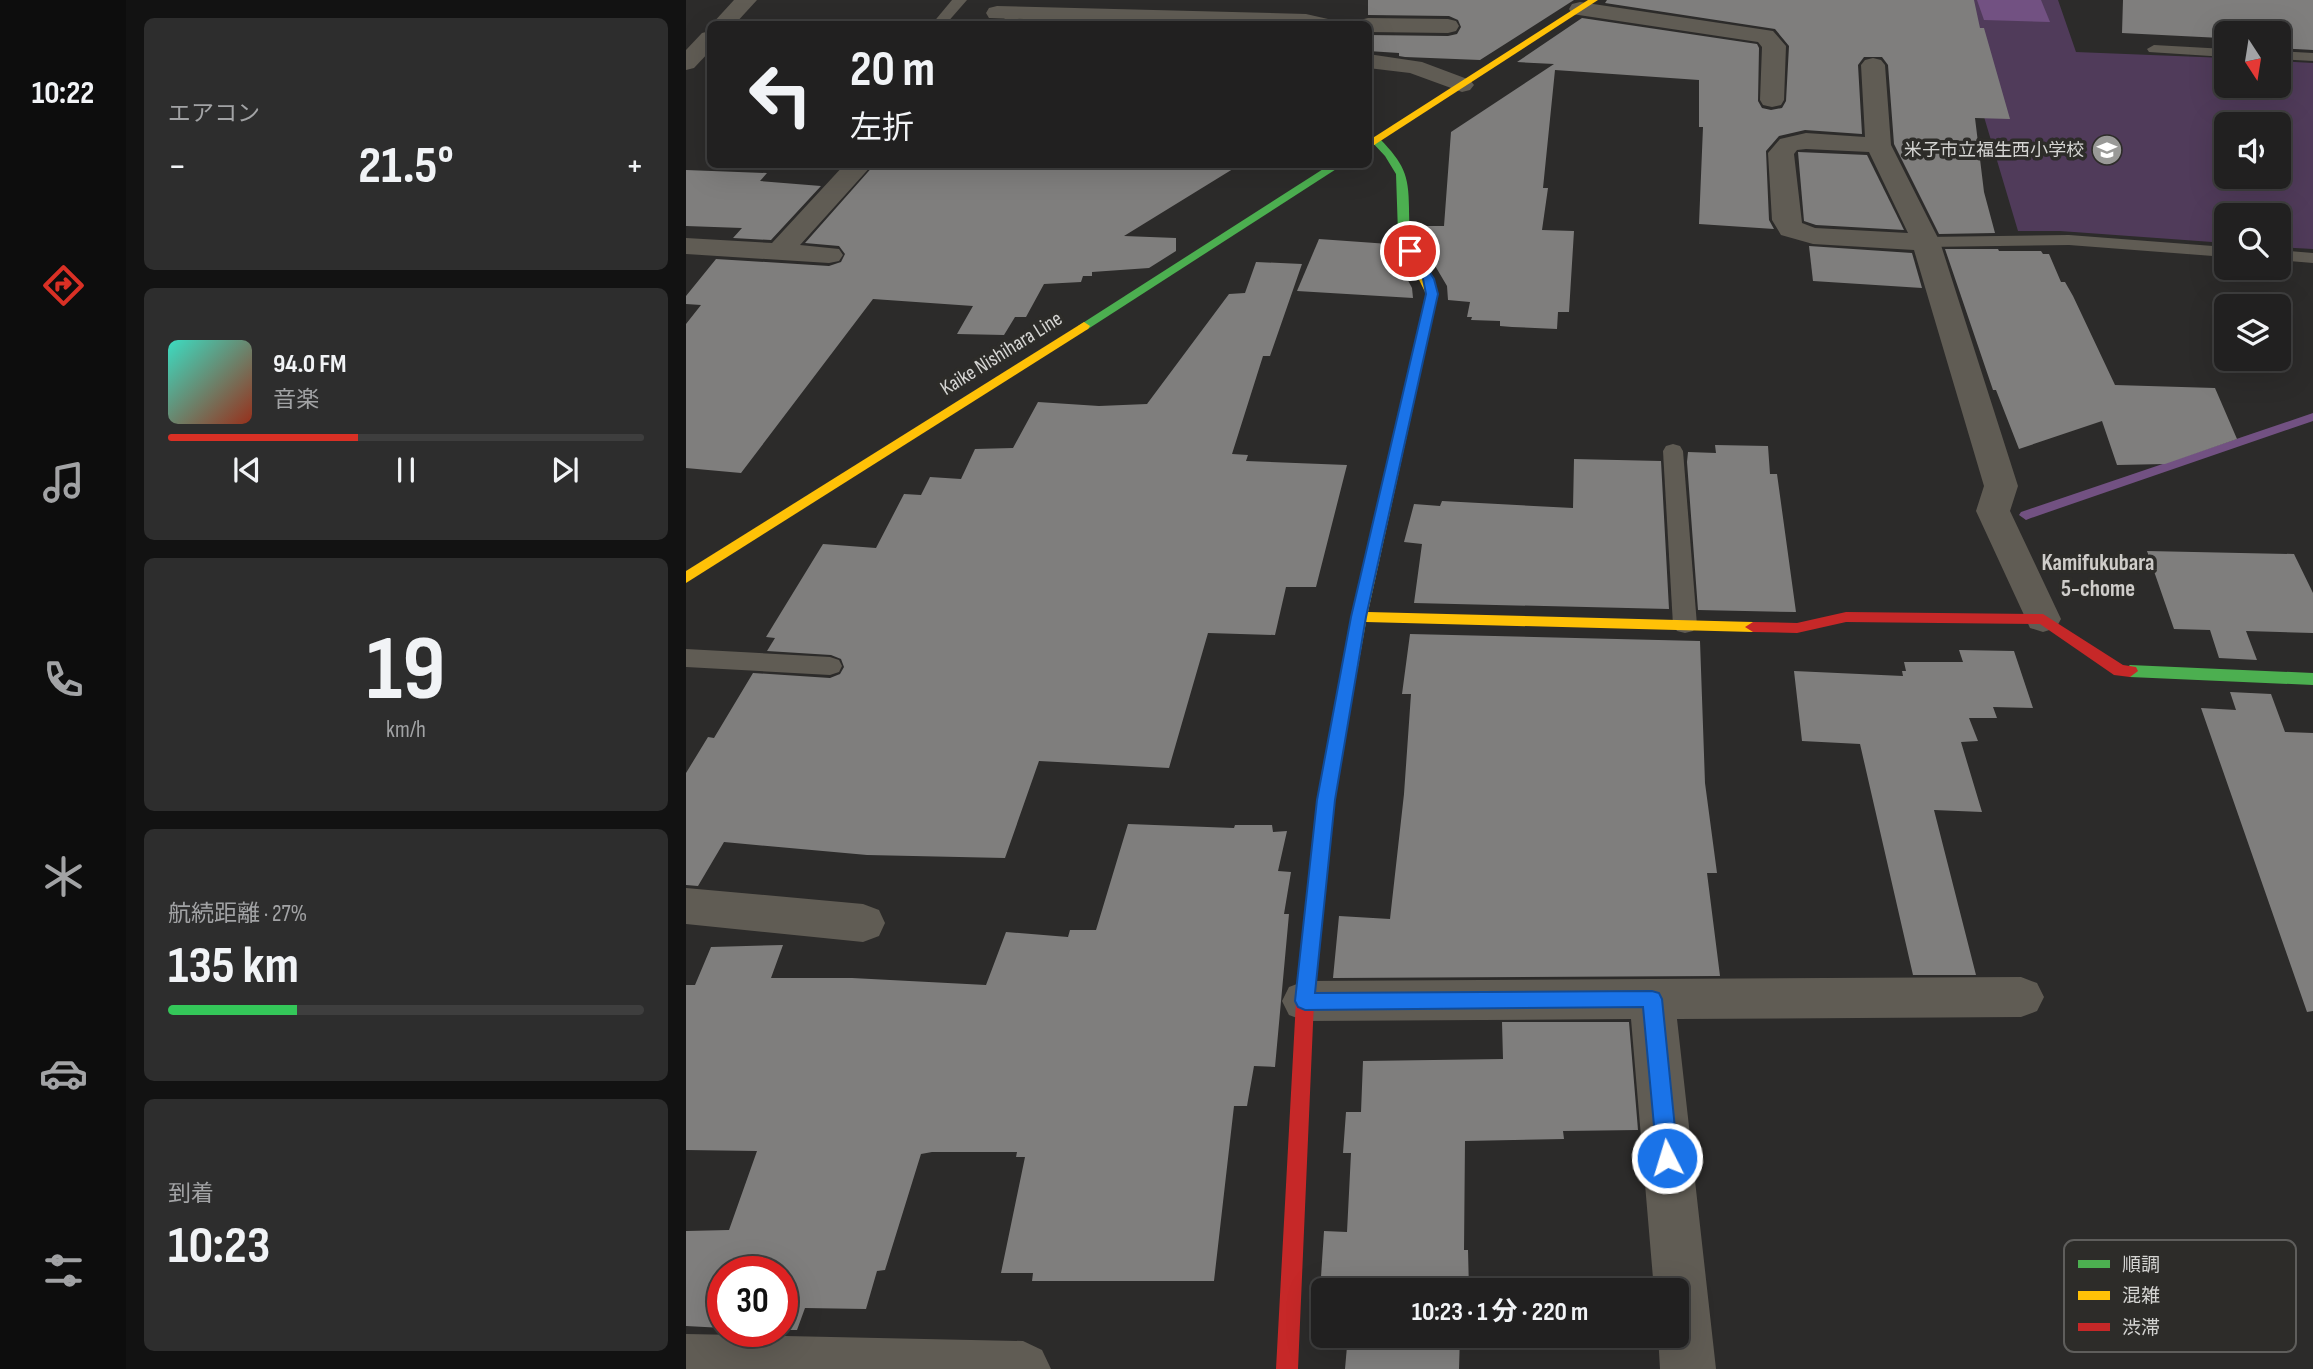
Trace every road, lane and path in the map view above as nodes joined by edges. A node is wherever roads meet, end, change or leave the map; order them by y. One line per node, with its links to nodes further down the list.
1 (746, 0): 7 (street)
2 (960, 0): 8 (lane)
3 (1587, 4): 20 (street); 21 (street)
4 (1091, 8): 5 (street); 6 (street)
5 (1269, 10): 9 (street)
6 (1007, 17)
7 (726, 21)
8 (942, 21)
9 (1306, 21)
10 (1372, 25): 11 (street)
11 (1448, 26)
12 (707, 41): 18 (street)
13 (2154, 49): 14 (lane)
14 (2214, 52)
15 (2291, 56): 16 (lane)
16 (2313, 57)
17 (1372, 62): 20 (street)
18 (686, 63)
19 (1873, 65): 23 (street)
20 (1462, 85): 22 (street)
21 (1772, 100)
22 (1372, 144): 35 (street)
23 (1878, 145): 26 (street); 26 (street)
24 (856, 168): 28 (street)
25 (1333, 168): 34 (street, Kaike Nishihara Line)
26 (1926, 242): 29 (lane); 36 (street)
27 (686, 246): 28 (street)
28 (780, 250): 30 (street)
29 (2214, 250)
30 (829, 255)
31 (2291, 256): 32 (lane)
32 (2313, 258)
33 (1673, 451): 37 (lane)
34 (686, 578)
35 (1359, 617): 37 (street); 45 (street)
36 (2043, 619): 37 (street); 40 (street)
37 (1685, 625)
38 (686, 658): 39 (lane)
39 (830, 666)
40 (2313, 679)
41 (686, 906): 42 (street)
42 (863, 923)
43 (2021, 997): 44 (street)
44 (1652, 999): 45 (street); 49 (street)
45 (1305, 1001): 48 (street)
46 (686, 1361): 47 (street)
47 (1023, 1369)
48 (1287, 1369)
49 (1688, 1369)

